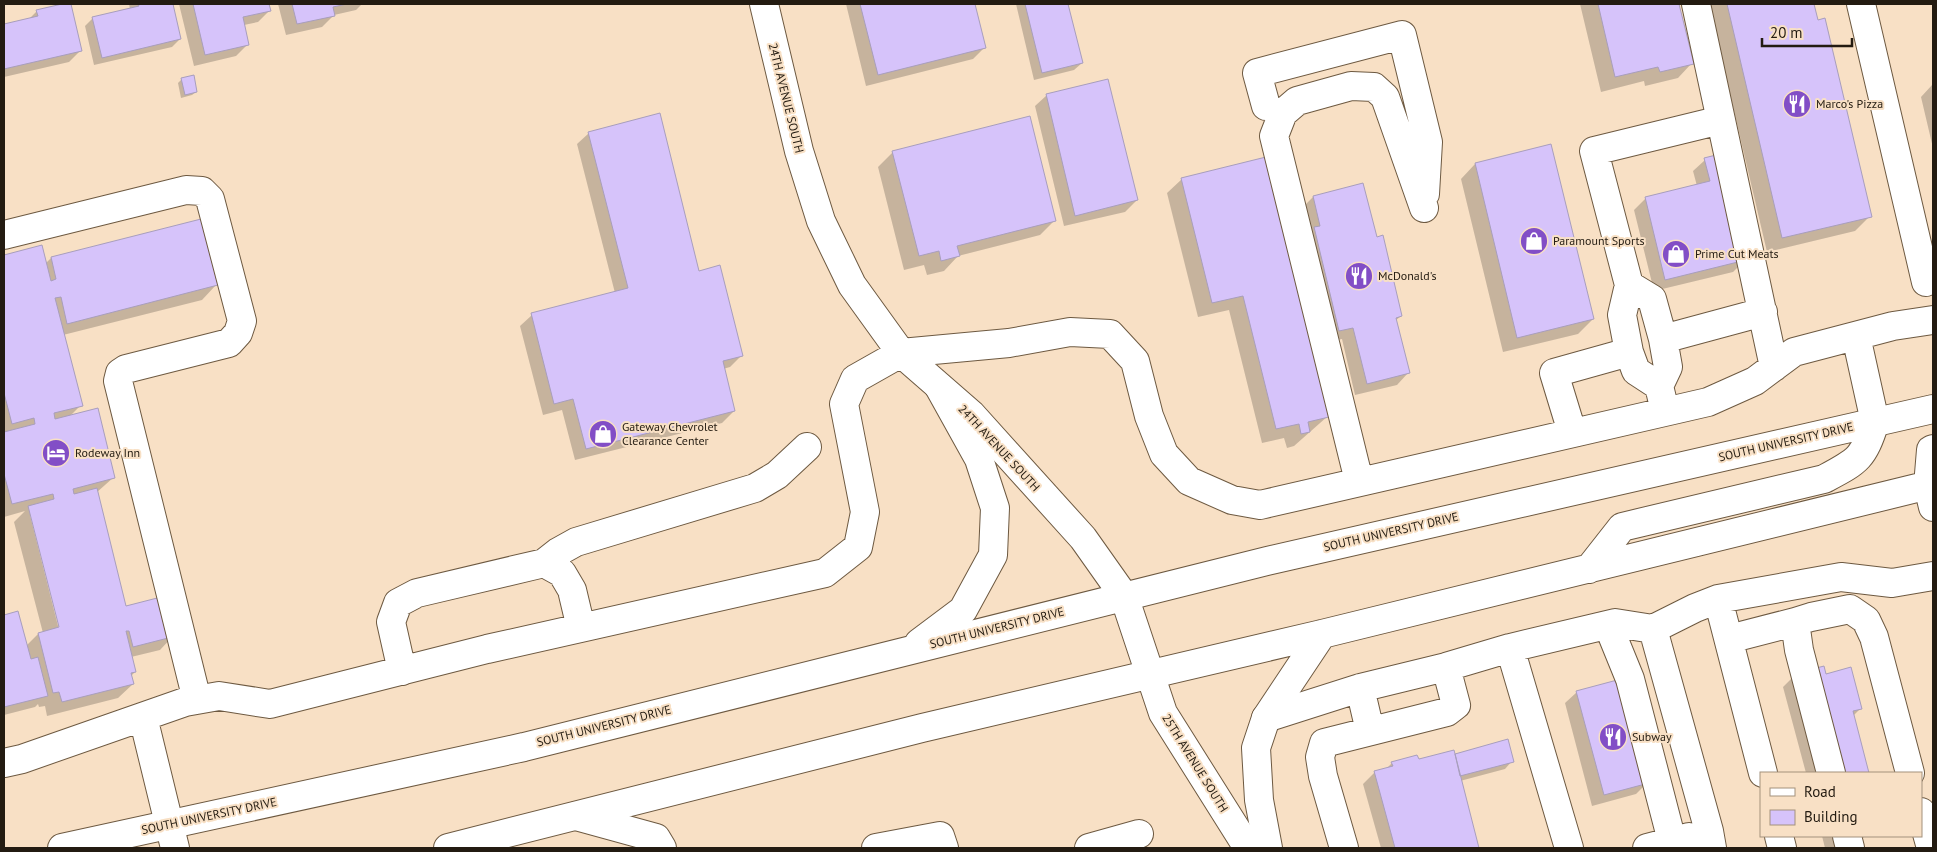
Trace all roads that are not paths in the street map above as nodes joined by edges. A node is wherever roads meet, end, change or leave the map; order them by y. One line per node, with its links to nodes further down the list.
1 (764, 4): 16 (street, 24TH AVENUE SOUTH)
2 (1696, 4): 5 (street)
3 (1862, 4): 9 (street)
4 (1266, 106): 6 (street); 7 (street); 7 (street)
5 (1721, 120): 10 (street); 11 (street)
6 (1274, 136): 7 (street); 25 (street)
7 (1424, 208)
8 (4, 236): 44 (street)
9 (1930, 281): 12 (street)
10 (1629, 285): 14 (street); 15 (street)
11 (1763, 312): 14 (street); 17 (street)
12 (1923, 322): 13 (street)
13 (1856, 336): 17 (street); 21 (street)
14 (1663, 339): 19 (street)
15 (1629, 352): 19 (street); 22 (street)
16 (901, 353): 18 (street, 24TH AVENUE SOUTH); 25 (street); 34 (street)
17 (1774, 367): 19 (street)
18 (939, 387): 30 (street, 24TH AVENUE SOUTH); 39 (street)
19 (1662, 398): 22 (street)
20 (1933, 409): 21 (street, SOUTH UNIVERSITY DRIVE)
21 (1875, 422): 28 (street); 30 (street, SOUTH UNIVERSITY DRIVE)
22 (1572, 432): 25 (street)
23 (807, 448): 27 (street)
24 (1933, 448): 26 (street)
25 (1358, 481)
26 (1932, 492): 28 (street)
27 (544, 563): 34 (street); 41 (street)
28 (1589, 569): 36 (street)
29 (1933, 576): 31 (street)
30 (1124, 596): 39 (street, SOUTH UNIVERSITY DRIVE); 42 (street, 24TH AVENUE SOUTH)
31 (1718, 599): 35 (street); 37 (street)
32 (1795, 622): 37 (street); 50 (street); 51 (street)
33 (1608, 625): 35 (street); 38 (street); 57 (street)
34 (581, 628): 41 (street)
35 (1653, 629): 56 (street)
36 (1322, 634): 42 (street); 46 (street)
37 (1728, 639): 49 (street)
38 (1510, 648): 40 (street); 67 (street)
39 (909, 650): 55 (street, SOUTH UNIVERSITY DRIVE)
40 (1446, 666): 43 (street); 47 (street)
41 (402, 671): 44 (street)
42 (1149, 674): 52 (street); 64 (street, 25TH AVENUE SOUTH)
43 (1360, 688): 46 (street); 47 (street)
44 (197, 700): 45 (street)
45 (143, 717): 48 (street); 55 (street)
46 (1266, 718): 65 (street)
47 (1370, 731): 66 (street)
48 (4, 763)
49 (1763, 772)
50 (1831, 772)
51 (1910, 772)
52 (576, 816): 59 (street); 60 (street)
53 (1922, 816): 68 (street)
54 (1139, 834): 63 (street)
55 (172, 836): 58 (street, SOUTH UNIVERSITY DRIVE)
56 (1710, 840): 57 (street)
57 (1659, 845)
58 (62, 848)
59 (448, 848)
60 (662, 848)
61 (876, 848): 62 (street)
62 (944, 848)
63 (1089, 848)
64 (1248, 848)
65 (1268, 848)
66 (1344, 848)
67 (1569, 848)
68 (1931, 848)

